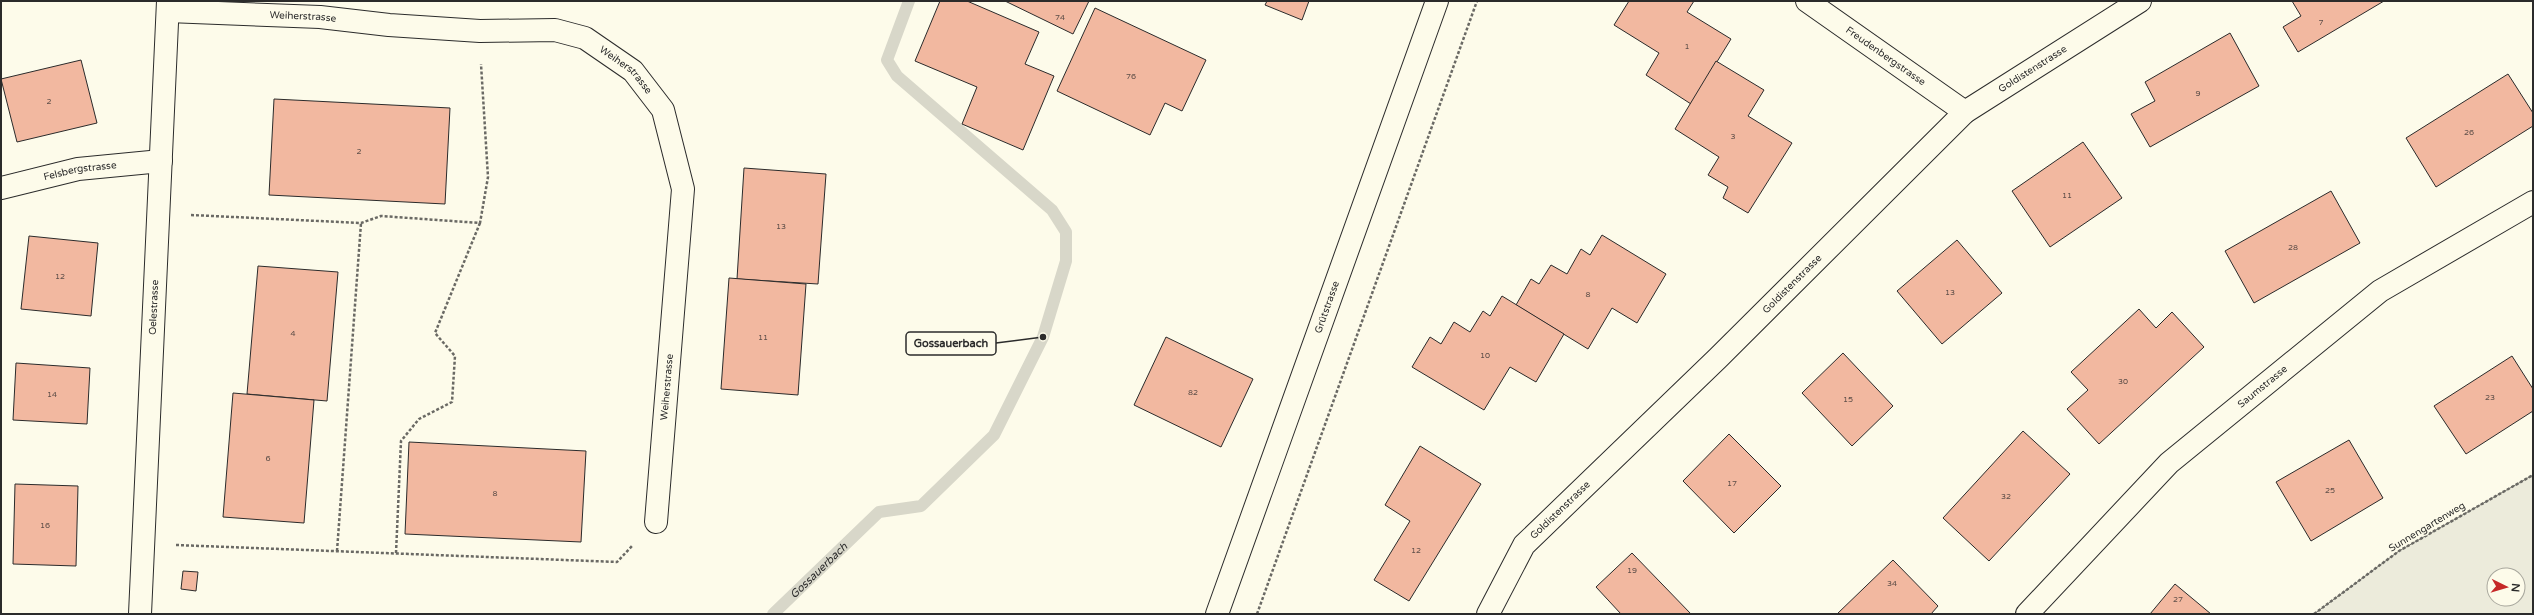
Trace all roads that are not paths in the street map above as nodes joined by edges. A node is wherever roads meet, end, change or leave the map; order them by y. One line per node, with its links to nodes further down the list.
1 (1437, 1): 11 (street, Grütstrasse)
2 (1807, 1): 5 (street, Freudenbergstrasse)
3 (2140, 1): 5 (street, Goldistenstrasse)
4 (168, 6): 6 (street, Oelestrasse); 9 (street, Weiherstrasse)
5 (1965, 112): 12 (street, Goldistenstrasse)
6 (161, 161): 7 (street, Felsbergstrasse); 10 (street, Oelestrasse)
7 (1, 188)
8 (2533, 202): 13 (street, Saumstrasse)
9 (656, 522)
10 (140, 614)
11 (1217, 614)
12 (1488, 614)
13 (2027, 614)

